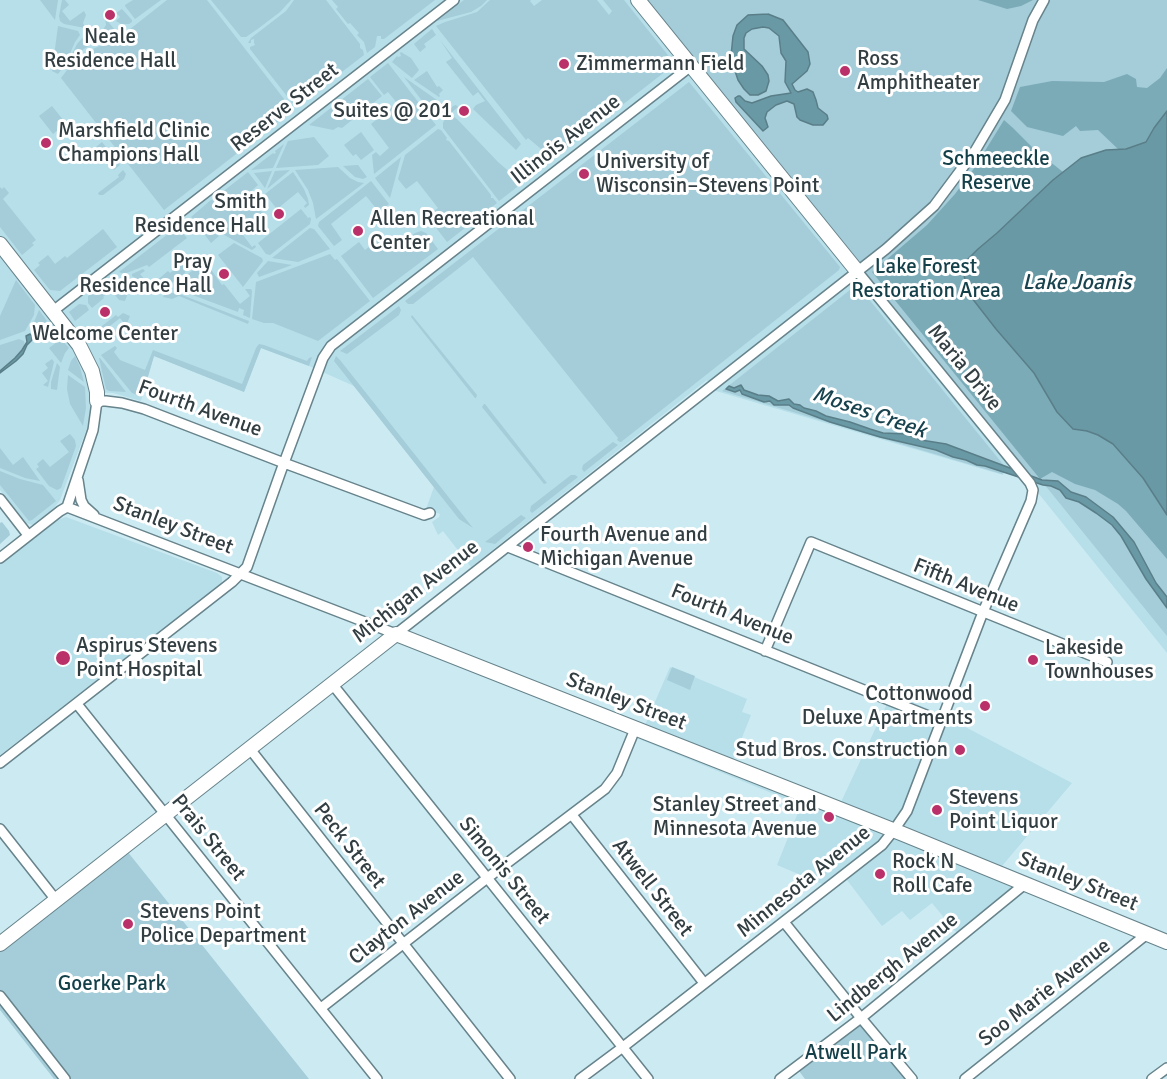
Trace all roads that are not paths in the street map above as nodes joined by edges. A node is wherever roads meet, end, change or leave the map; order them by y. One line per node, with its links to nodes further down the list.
1 (454, 0): 7 (street, Reserve Street)
2 (638, 0): 4 (street, Maria Drive)
3 (1044, 0): 6 (street, Michigan Avenue)
4 (691, 66): 6 (street, Maria Drive); 9 (street, Illinois Avenue)
5 (0, 244): 7 (street)
6 (857, 271): 11 (street, Maria Drive); 17 (street, Michigan Avenue)
7 (53, 311): 8 (street)
8 (97, 401): 9 (street, Fourth Avenue); 10 (street)
9 (284, 463): 14 (street, Fourth Avenue); 19 (street, Illinois Avenue)
10 (79, 471): 13 (street); 15 (street)
11 (1030, 483): 20 (street, Minnesota Avenue)
12 (0, 499): 16 (street)
13 (67, 507): 15 (street, Stanley Street); 16 (street)
14 (430, 513)
15 (108, 523): 19 (street, Stanley Street)
16 (28, 536): 18 (street)
17 (508, 547): 21 (street, Michigan Avenue); 22 (street, Fourth Avenue)
18 (0, 558)
19 (240, 574): 21 (street, Stanley Street); 25 (street, Illinois Avenue)
20 (984, 612): 22 (street, Fifth Avenue); 23 (street, Fifth Avenue); 26 (street, Minnesota Avenue)
21 (396, 634): 24 (street, Michigan Avenue); 27 (street, Stanley Street)
22 (765, 651): 26 (street, Fourth Avenue)
23 (1107, 662)
24 (333, 685): 28 (street, Michigan Avenue); 34 (street, Simonis Street)
25 (77, 704): 29 (street, Illinois Avenue); 30 (street, Prais Street)
26 (941, 721): 33 (street, Minnesota Avenue)
27 (635, 729): 31 (street, Clayton Avenue); 33 (street, Stanley Street)
28 (250, 749): 30 (street, Michigan Avenue); 41 (street, Peck Street)
29 (0, 763)
30 (166, 814): 36 (street, Michigan Avenue); 44 (street, Prais Street)
31 (572, 815): 34 (street, Clayton Avenue); 42 (street, Atwell Street)
32 (0, 829): 36 (street)
33 (894, 830): 35 (street, Stanley Street); 37 (street, Minnesota Avenue)
34 (486, 879): 41 (street, Clayton Avenue); 46 (street, Simonis Street)
35 (1026, 883): 38 (street, Stanley Street); 45 (street, Lindbergh Avenue)
36 (56, 900): 40 (street, Michigan Avenue)
37 (784, 922): 42 (street, Minnesota Avenue); 45 (street)
38 (1147, 934): 39 (street, Stanley Street); 55 (street, Soo Marie Avenue)
39 (1167, 942)
40 (0, 944)
41 (404, 944): 44 (street, Clayton Avenue); 50 (street, Peck Street)
42 (705, 983): 46 (street, Minnesota Avenue)
43 (0, 996): 48 (street)
44 (321, 1008): 49 (street, Prais Street)
45 (861, 1018): 53 (street, Lindbergh Avenue); 54 (street)
46 (622, 1047): 51 (street, Minnesota Avenue); 52 (street, Simonis Street)
47 (1167, 1068): 56 (street)
48 (65, 1079)
49 (377, 1079)
50 (510, 1079)
51 (580, 1079)
52 (648, 1079)
53 (780, 1079)
54 (912, 1079)
55 (965, 1079)
56 (1152, 1079)

